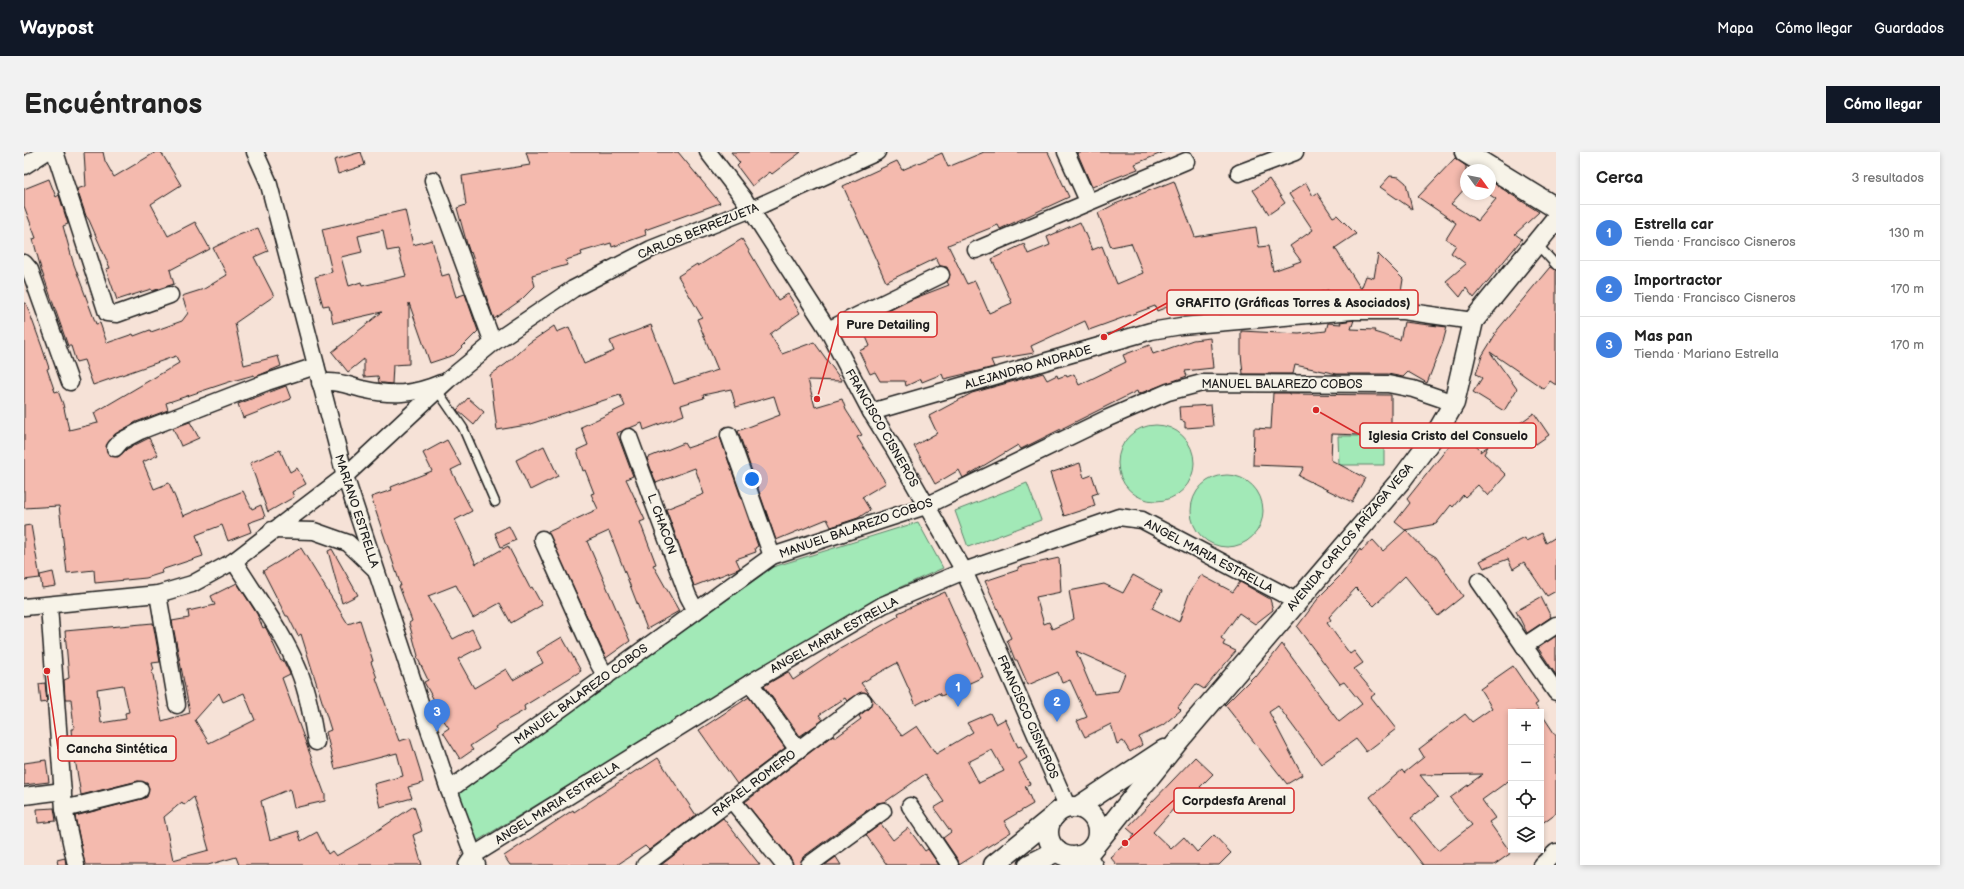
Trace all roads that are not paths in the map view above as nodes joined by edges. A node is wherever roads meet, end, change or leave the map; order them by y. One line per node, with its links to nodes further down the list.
1 (46, 152): 10 (street)
2 (55, 152): 22 (street)
3 (255, 152): 26 (street, MARIANO ESTRELLA)
4 (708, 152): 15 (street, FRANCISCO CISNEROS)
5 (877, 152): 15 (street, CARLOS BERREZUETA)
6 (1066, 152): 13 (street)
7 (1295, 152): 11 (street)
8 (1465, 152): 14 (street)
9 (1186, 161): 13 (street)
10 (24, 166)
11 (1240, 173)
12 (433, 180): 25 (street)
13 (1088, 202): 18 (street)
14 (1556, 208)
15 (750, 210): 24 (street, FRANCISCO CISNEROS); 25 (street, CARLOS BERREZUETA)
16 (1556, 220): 17 (street, AVENIDA CARLOS ARÍZAGA VEGA)
17 (1536, 242): 20 (lane); 23 (street, AVENIDA CARLOS ARÍZAGA VEGA)
18 (976, 250)
19 (24, 263): 27 (street)
20 (1556, 265)
21 (941, 275): 24 (street)
22 (170, 295)
23 (1473, 321): 30 (street, AVENIDA CARLOS ARÍZAGA VEGA); 31 (street, ALEJANDRO ANDRADE)
24 (828, 330): 31 (street, FRANCISCO CISNEROS)
25 (493, 342): 29 (street, CARLOS BERREZUETA)
26 (316, 366): 28 (street, MARIANO ESTRELLA); 34 (street)
27 (70, 382)
28 (320, 382): 29 (street, CARLOS BERREZUETA); 35 (street, MARIANO ESTRELLA)
29 (443, 385): 35 (street, CARLOS BERREZUETA); 36 (lane)
30 (1454, 403): 37 (street, MANUEL BALAREZO COBOS); 46 (street, AVENIDA CARLOS ARÍZAGA VEGA)
31 (871, 412): 37 (street, FRANCISCO CISNEROS)
32 (729, 435): 40 (street)
33 (629, 437): 49 (street, L. CHACON)
34 (115, 448)
35 (345, 476): 38 (street, CARLOS BERREZUETA); 42 (street, MARIANO ESTRELLA)
36 (495, 502)
37 (926, 506): 40 (street, MANUEL BALAREZO COBOS); 43 (street, FRANCISCO CISNEROS)
38 (272, 530): 41 (street, CARLOS BERREZUETA); 42 (street)
39 (542, 539): 52 (street)
40 (772, 556): 49 (street, MANUEL BALAREZO COBOS)
41 (234, 561): 45 (street, CARLOS BERREZUETA); 58 (street)
42 (376, 570): 61 (street, MARIANO ESTRELLA)
43 (964, 571): 46 (street, ANGEL MARIA ESTRELLA); 53 (street, ANGEL MARIA ESTRELLA); 67 (street, FRANCISCO CISNEROS)
44 (1479, 581): 51 (street)
45 (158, 594): 47 (street, CARLOS BERREZUETA); 56 (street)
46 (1296, 601): 57 (street, AVENIDA CARLOS ARÍZAGA VEGA)
47 (49, 606): 48 (street, CARLOS BERREZUETA); 62 (street)
48 (24, 607)
49 (696, 611): 52 (street, MANUEL BALAREZO COBOS)
50 (1556, 625): 51 (street)
51 (1524, 646): 54 (street)
52 (606, 677): 61 (street, MANUEL BALAREZO COBOS)
53 (750, 683): 59 (street); 71 (street, ANGEL MARIA ESTRELLA)
54 (1556, 692)
55 (863, 701): 59 (street, RAFAEL ROMERO)
56 (177, 706)
57 (1179, 740): 67 (street, AVENIDA CARLOS ARÍZAGA VEGA); 70 (street, AVENIDA CARLOS ARÍZAGA VEGA)
58 (316, 742)
59 (798, 750): 64 (street, RAFAEL ROMERO)
60 (140, 790): 66 (street)
61 (449, 790): 71 (street, MARIANO ESTRELLA)
62 (63, 791): 63 (street); 66 (street)
63 (24, 796)
64 (731, 799): 73 (street, RAFAEL ROMERO); 74 (street)
65 (910, 806): 76 (street)
66 (64, 809): 72 (street)
67 (1067, 810): 70 (street); 70 (street); 77 (street, AVENIDA CARLOS ARÍZAGA VEGA)
68 (883, 811): 75 (street)
69 (1556, 852): 79 (street)
70 (1078, 857): 78 (street, AVENIDA CARLOS ARÍZAGA VEGA)
71 (472, 862)
72 (76, 865)
73 (645, 865)
74 (784, 865)
75 (809, 865)
76 (950, 865)
77 (994, 865)
78 (1029, 865)
79 (1542, 865)

